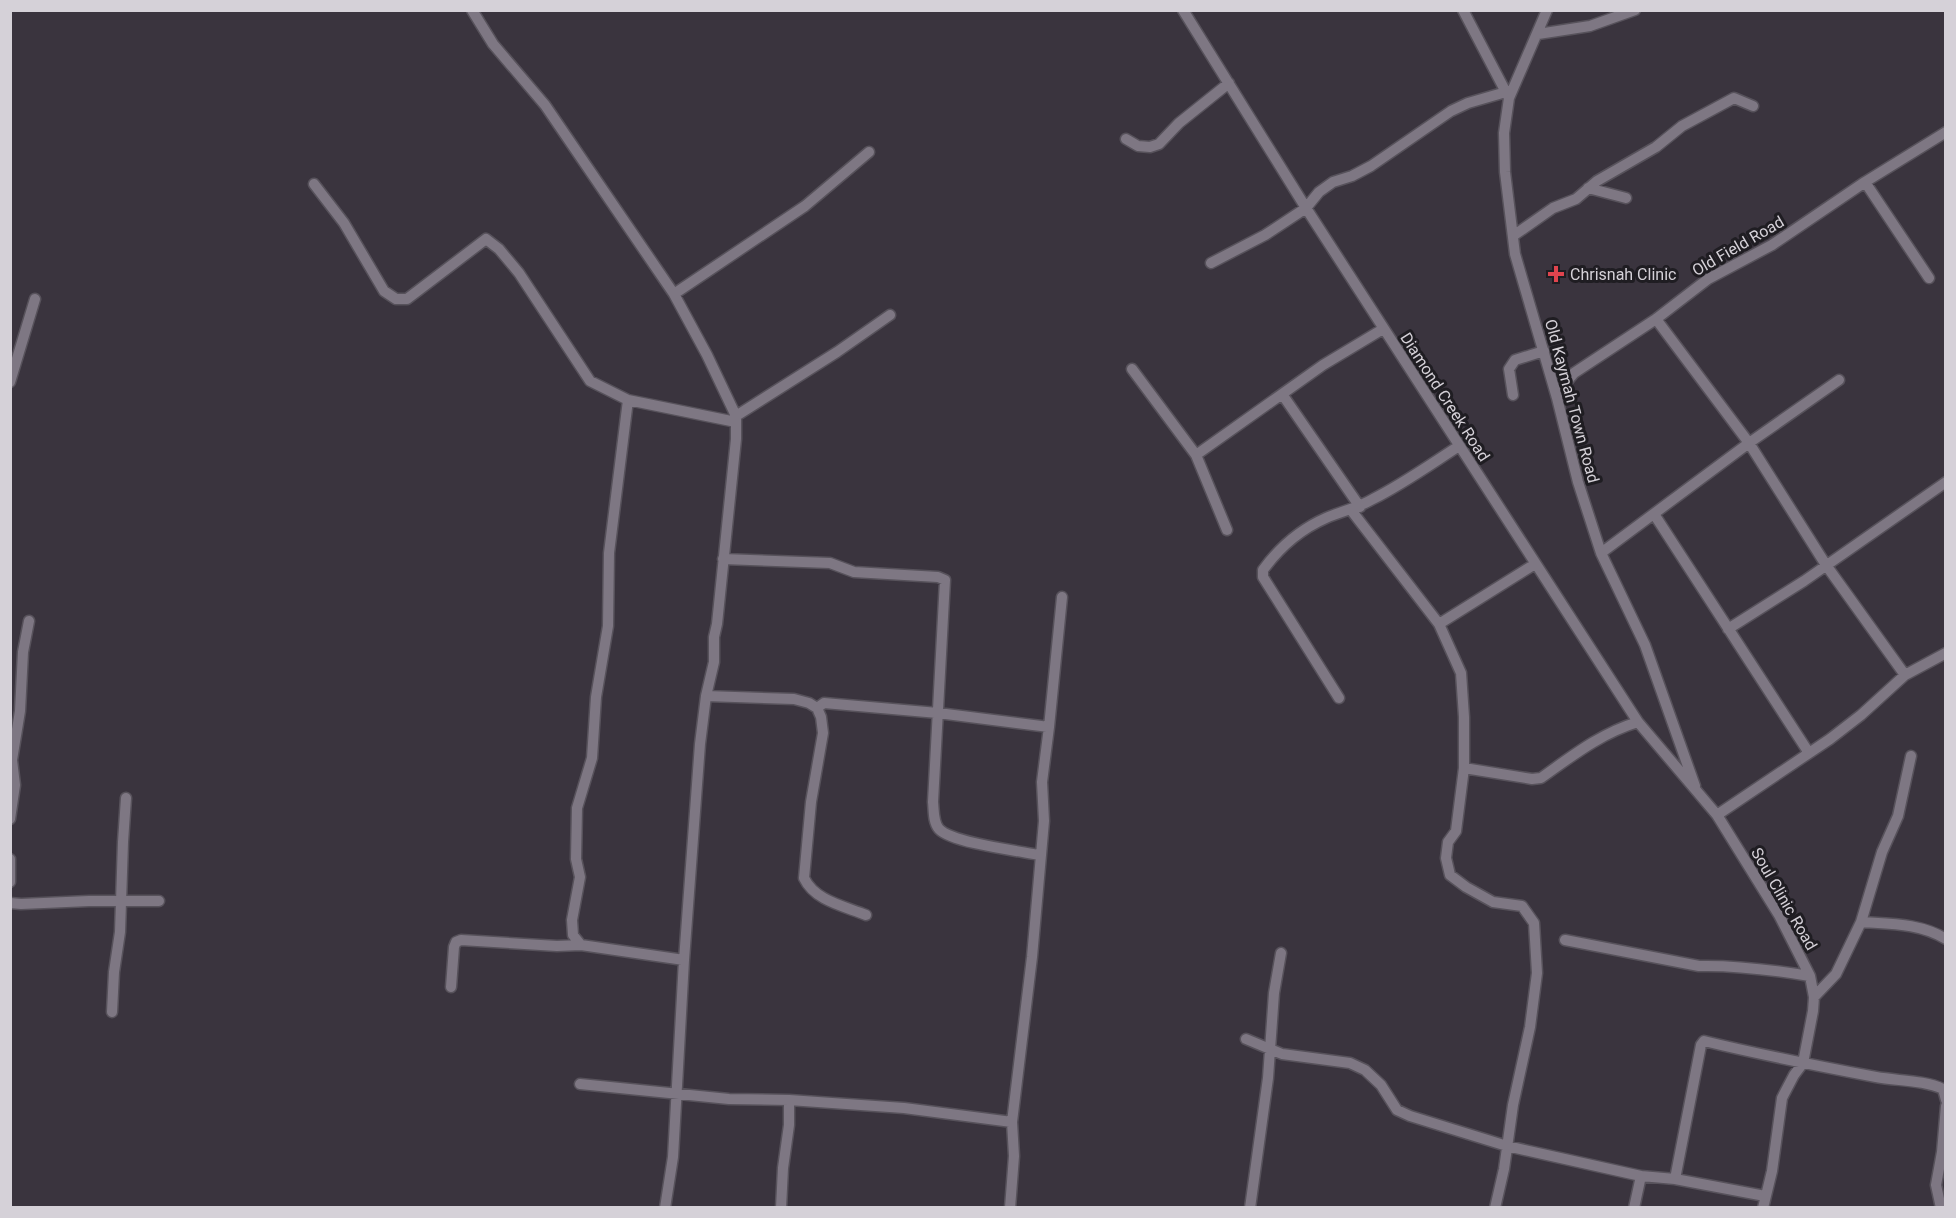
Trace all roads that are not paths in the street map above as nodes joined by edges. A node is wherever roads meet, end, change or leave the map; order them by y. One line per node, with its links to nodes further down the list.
1 (472, 10): 21 (street)
2 (1183, 10): 7 (street, Diamond Creek Road)
3 (1463, 10): 8 (street)
4 (1547, 10): 6 (street, Old Kaymah Town Road)
5 (1635, 10): 6 (street)
6 (1538, 33): 8 (street, Old Kaymah Town Road)
7 (1229, 83): 11 (street); 17 (street, Diamond Creek Road)
8 (1508, 95): 17 (street); 18 (street, Old Kaymah Town Road)
9 (1753, 106): 15 (street)
10 (1946, 132): 13 (street, Old Field Road)
11 (1126, 139)
12 (869, 152): 21 (street)
13 (1865, 182): 20 (street); 24 (street, Old Field Road)
14 (314, 184): 33 (street)
15 (1588, 188): 16 (street); 18 (street)
16 (1626, 198)
17 (1306, 208): 19 (street); 25 (street, Diamond Creek Road)
18 (1513, 237): 26 (street, Old Kaymah Town Road)
19 (1211, 263)
20 (1929, 278)
21 (674, 294): 34 (street)
22 (35, 299): 29 (street)
23 (890, 315): 34 (street)
24 (1656, 319): 32 (street, Old Field Road); 35 (street)
25 (1383, 329): 30 (street); 36 (street, Diamond Creek Road)
26 (1544, 351): 31 (street); 32 (street, Old Kaymah Town Road)
27 (1132, 369): 37 (street)
28 (1839, 380): 35 (street)
29 (10, 382)
30 (1282, 394): 37 (street); 39 (street)
31 (1513, 395)
32 (1557, 398): 42 (street, Old Kaymah Town Road)
33 (628, 400): 34 (street); 75 (street)
34 (736, 419): 43 (street)
35 (1749, 443): 40 (street); 45 (street)
36 (1459, 446): 39 (street); 44 (street, Diamond Creek Road)
37 (1196, 455): 41 (street)
38 (1946, 482): 45 (street)
39 (1355, 508): 48 (street); 53 (street)
40 (1654, 514): 42 (street); 49 (street)
41 (1227, 530)
42 (1601, 553): 61 (street, Old Kaymah Town Road)
43 (723, 559): 52 (street); 55 (street)
44 (1535, 564): 48 (street); 56 (street, Diamond Creek Road)
45 (1826, 565): 49 (street); 51 (street)
46 (1062, 597): 57 (street)
47 (29, 621): 64 (street)
48 (1439, 624): 60 (street)
49 (1728, 629): 58 (street)
50 (1946, 653): 51 (street)
51 (1905, 675): 58 (street)
52 (706, 696): 54 (street); 77 (street)
53 (1339, 698)
54 (817, 708): 55 (street); 71 (street)
55 (938, 713): 57 (street); 65 (street)
56 (1638, 722): 60 (street); 61 (street, Diamond Creek Road)
57 (1050, 727): 65 (street)
58 (1809, 753): 63 (street)
59 (1911, 756): 72 (street)
60 (1464, 768): 91 (street)
61 (1696, 789): 63 (street, Soul Clinic Road)
62 (126, 798): 69 (street)
63 (1717, 815): 78 (street, Soul Clinic Road)
64 (10, 819)
65 (1040, 855): 90 (street)
66 (10, 859): 67 (street)
67 (10, 882)
68 (159, 901): 69 (street)
69 (120, 902): 70 (street); 81 (street)
70 (10, 903)
71 (866, 915)
72 (1861, 922): 73 (street); 80 (street)
73 (1946, 939)
74 (1565, 940): 78 (street)
75 (580, 945): 77 (street); 79 (street)
76 (1281, 953): 83 (street)
77 (684, 960): 87 (street)
78 (1810, 975): 80 (street, Soul Clinic Road)
79 (451, 987)
80 (1814, 997): 84 (street, Soul Clinic Road)
81 (112, 1012)
82 (1246, 1039): 83 (street)
83 (1270, 1051): 91 (street); 98 (street)
84 (1803, 1063): 86 (street); 93 (street); 94 (street, Soul Clinic Road)
85 (580, 1084): 87 (street)
86 (1945, 1090)
87 (677, 1094): 88 (street); 95 (street)
88 (789, 1100): 90 (street); 96 (street)
89 (1946, 1106): 102 (street)
90 (1012, 1122): 97 (street)
91 (1507, 1146): 92 (street); 99 (street)
92 (1641, 1176): 93 (street); 100 (street)
93 (1675, 1179): 94 (street)
94 (1765, 1196): 101 (street, Soul Clinic Road)
95 (666, 1208)
96 (781, 1208)
97 (1010, 1208)
98 (1250, 1208)
99 (1495, 1208)
100 (1634, 1208)
101 (1763, 1208)
102 (1941, 1208)

